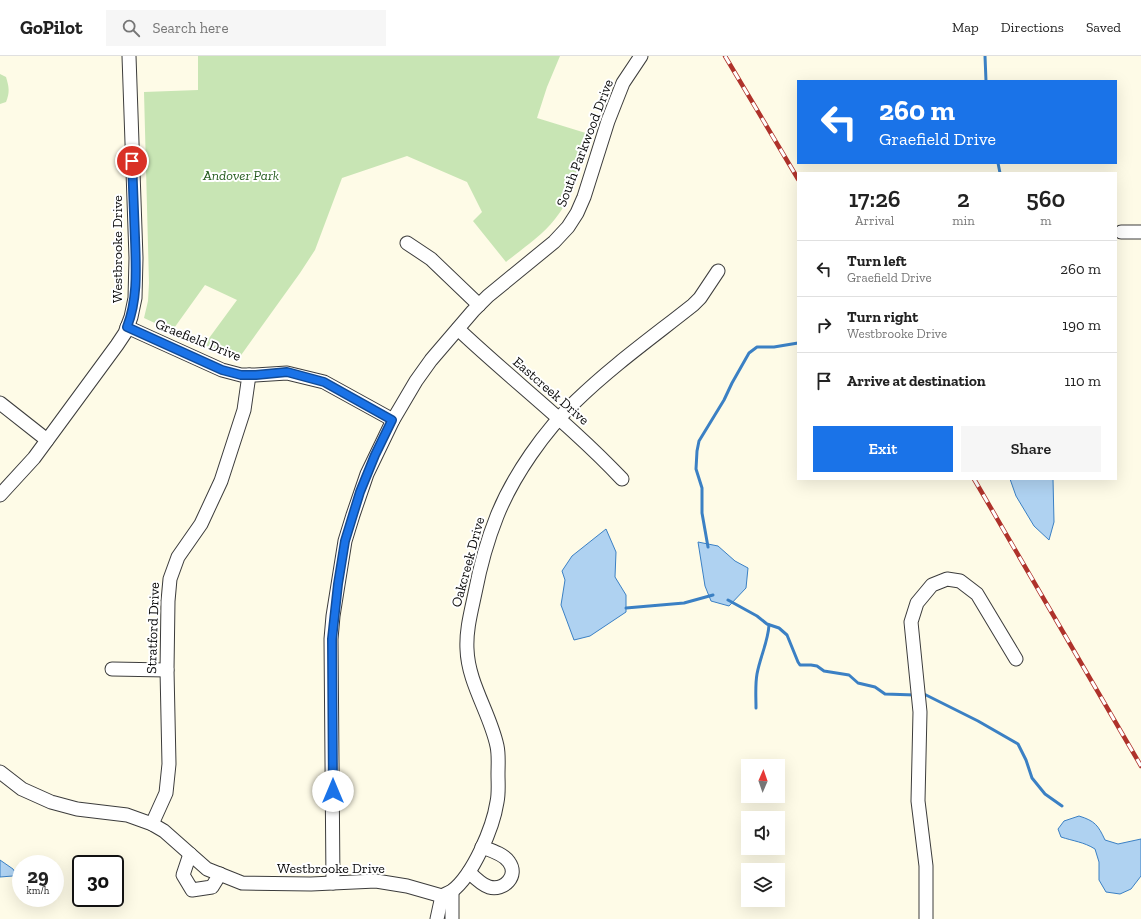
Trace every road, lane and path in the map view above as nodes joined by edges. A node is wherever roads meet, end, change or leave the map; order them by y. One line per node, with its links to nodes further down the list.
1 (130, 56): 8 (street, Westbrooke Drive)
2 (641, 56): 7 (street, South Parkwood Drive)
3 (1121, 232): 4 (street)
4 (1141, 232)
5 (407, 243): 7 (street)
6 (718, 271): 12 (street, Oakcreek Drive)
7 (478, 305): 9 (street, South Parkwood Drive)
8 (127, 327): 10 (street, Graefield Drive); 14 (street, Westbrooke Drive)
9 (458, 329): 12 (street, Eastcreek Drive); 13 (street, South Parkwood Drive)
10 (249, 375): 13 (street, Graefield Drive); 19 (street, Stratford Drive)
11 (0, 403): 14 (street)
12 (559, 419): 15 (street, Eastcreek Drive); 22 (street, Oakcreek Drive)
13 (392, 420): 26 (street, South Parkwood Drive)
14 (47, 440): 16 (street, Westbrooke Drive)
15 (622, 479)
16 (0, 495)
17 (1016, 659): 30 (street)
18 (112, 669): 19 (street)
19 (167, 670): 21 (street, Stratford Drive)
20 (0, 772): 21 (street, Westbrooke Drive)
21 (152, 824): 23 (street, Westbrooke Drive)
22 (482, 846): 24 (street, Oakcreek Drive); 24 (street)
23 (190, 854): 25 (street, Westbrooke Drive); 25 (street)
24 (469, 872): 27 (street, Oakcreek Drive)
25 (220, 874): 26 (street, Westbrooke Drive)
26 (333, 882): 27 (street, Westbrooke Drive)
27 (447, 893): 28 (street, Oakcreek Drive); 29 (street)
28 (437, 919)
29 (452, 919)
30 (926, 919)

